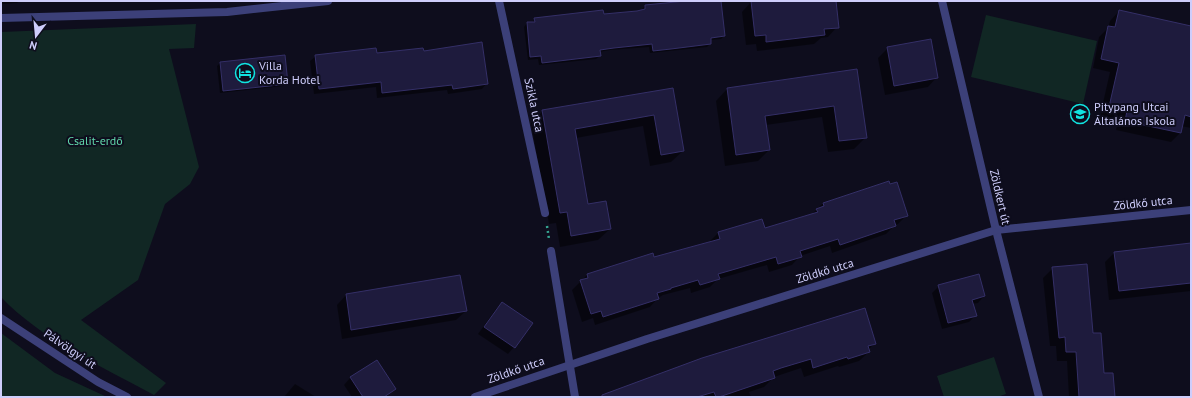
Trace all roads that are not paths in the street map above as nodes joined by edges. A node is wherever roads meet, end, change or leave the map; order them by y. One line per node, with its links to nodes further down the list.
1 (328, 1): 4 (street)
2 (500, 1): 6 (street, Szikla utca)
3 (942, 1): 7 (street, Zöldkert út)
4 (1, 18)
5 (1191, 210): 7 (street, Zöldkő utca)
6 (545, 213)
7 (996, 230): 10 (street, Zöldkő utca); 14 (street, Zöldkert út)
8 (552, 251): 10 (street)
9 (1, 318): 11 (street, Pálvölgyi út)
10 (571, 364): 12 (street, Zöldkő utca); 13 (street)
11 (127, 397)
12 (475, 397)
13 (575, 397)
14 (1039, 397)

